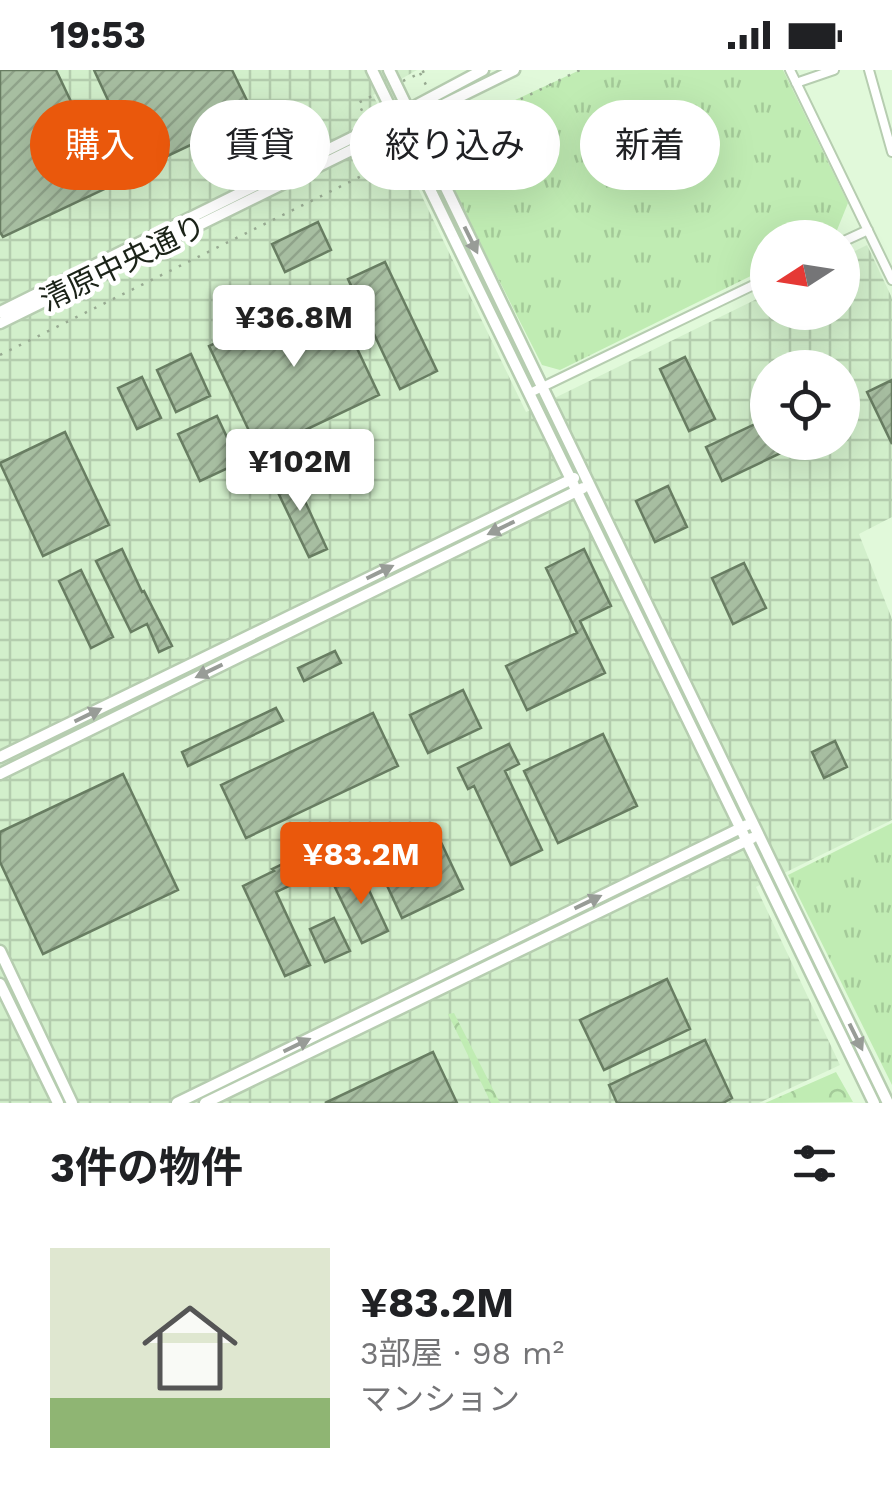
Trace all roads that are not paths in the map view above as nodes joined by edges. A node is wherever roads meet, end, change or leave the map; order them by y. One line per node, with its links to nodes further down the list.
1 (372, 70): 9 (street)
2 (388, 70): 10 (street)
3 (483, 70): 11 (street, 清原中央通り)
4 (514, 70): 12 (street, 清原中央通り)
5 (790, 70): 8 (street)
6 (834, 70): 8 (street)
7 (869, 70): 15 (street)
8 (796, 83): 18 (street)
9 (386, 100)
10 (403, 100)
11 (435, 100)
12 (445, 100)
13 (350, 138): 22 (street, 清原中央通り)
14 (350, 152): 23 (street, 清原中央通り)
15 (892, 152)
16 (432, 190): 24 (street)
17 (445, 190): 24 (street, one-way to 24)
18 (868, 230): 19 (street); 20 (street)
19 (860, 234)
20 (892, 280)
21 (750, 287): 24 (street)
22 (0, 312)
23 (0, 323)
24 (536, 390): 25 (street)
25 (578, 476): 26 (street); 27 (street, one-way to 25)
26 (583, 488): 28 (street, one-way to 28); 29 (street)
27 (0, 757)
28 (0, 774)
29 (746, 825): 30 (street); 35 (street, one-way to 29)
30 (752, 838): 36 (street); 37 (street); 38 (street, one-way to 38)
31 (0, 951): 34 (street)
32 (0, 984): 33 (street)
33 (58, 1103)
34 (72, 1103)
35 (178, 1103)
36 (205, 1103)
37 (874, 1103)
38 (888, 1103)

